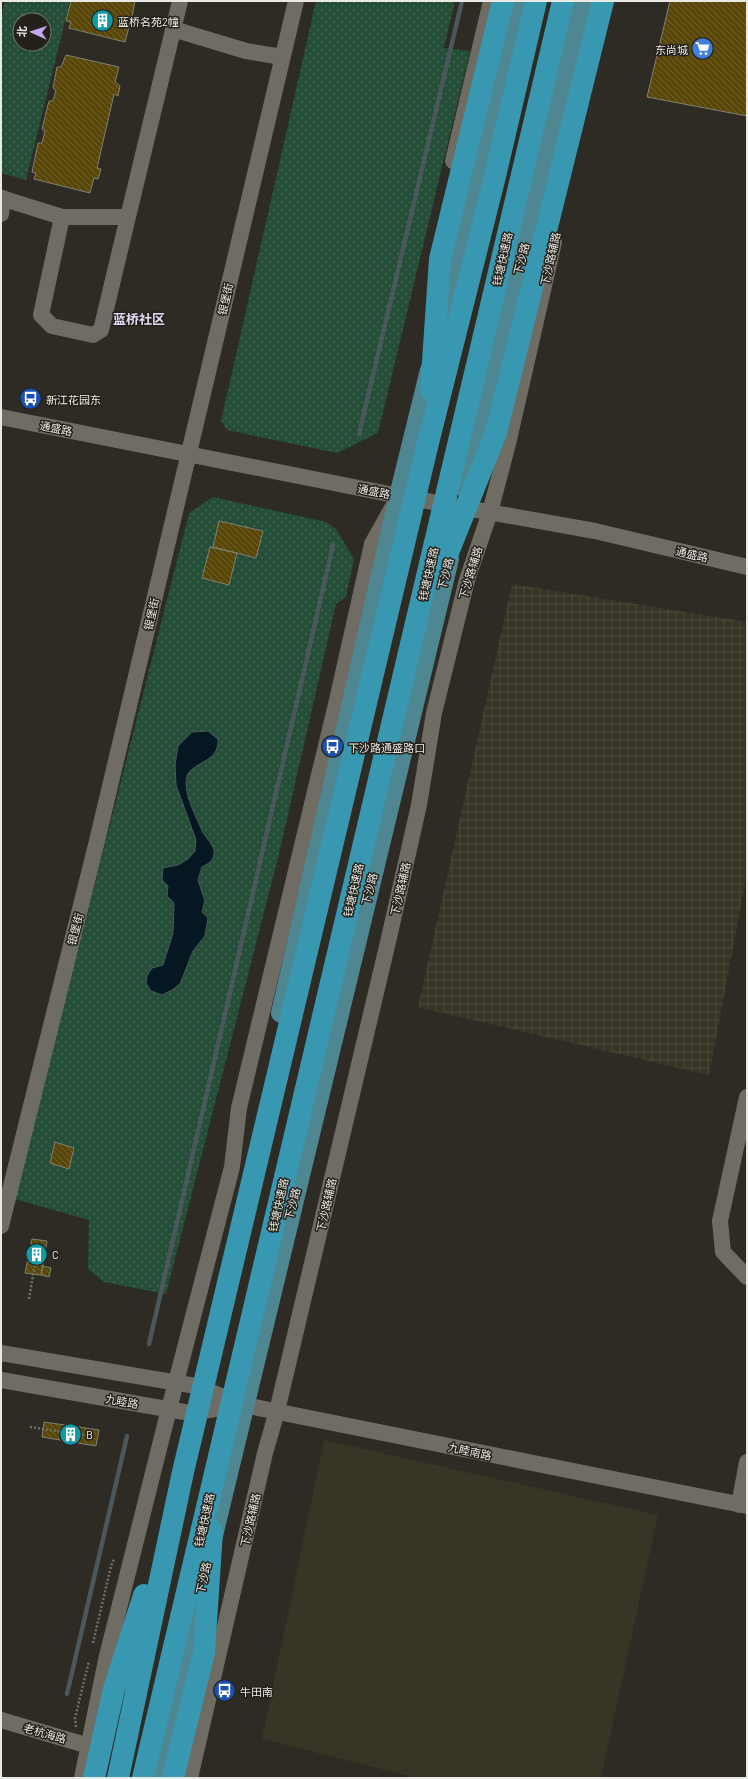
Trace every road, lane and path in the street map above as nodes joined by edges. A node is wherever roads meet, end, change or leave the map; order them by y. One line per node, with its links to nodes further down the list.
1 (180, 1): 9 (street)
2 (296, 1): 10 (street, 银堡街)
3 (491, 1): 15 (street)
4 (503, 1): 17 (highway)
5 (520, 1): 15 (main road)
6 (536, 1): 17 (highway)
7 (563, 1): 23 (highway, 钱塘快速路)
8 (600, 1): 20 (main road, 下沙路); 21 (street, 下沙路辅路); 23 (highway)
9 (173, 29): 10 (street); 14 (street)
10 (282, 57): 18 (street, 银堡街)
11 (2, 198): 12 (street); 13 (street)
12 (1, 214)
13 (62, 217): 14 (street); 14 (street)
14 (128, 217)
15 (429, 372): 19 (main road)
16 (1, 417): 18 (street, 通盛路)
17 (427, 447): 41 (highway)
18 (189, 454): 19 (street, 通盛路); 25 (street, 银堡街)
19 (399, 496): 20 (street, 通盛路); 32 (street); 33 (main road)
20 (462, 506): 21 (street, 通盛路); 34 (main road, 下沙路)
21 (490, 512): 22 (street, 通盛路); 36 (street, 下沙路辅路)
22 (747, 567)
23 (412, 643): 29 (highway, 钱塘快速路)
24 (747, 1097): 27 (street)
25 (1, 1226)
26 (38, 1246): 28 (path)
27 (747, 1277)
28 (29, 1300)
29 (246, 1339): 49 (highway, 钱塘快速路); 51 (highway)
30 (1, 1353): 32 (street)
31 (1, 1380): 35 (street, 九睦路)
32 (176, 1382): 33 (street); 35 (street)
33 (196, 1386): 34 (street, 九睦南路); 37 (main road)
34 (244, 1405): 36 (street, 九睦南路); 37 (street, 九睦路); 50 (main road, 下沙路)
35 (169, 1409): 37 (street, 九睦路); 44 (street)
36 (277, 1411): 42 (street, 九睦南路); 52 (street, 下沙路辅路)
37 (190, 1413): 47 (main road)
38 (30, 1427): 39 (path)
39 (88, 1436)
40 (747, 1462): 42 (street)
41 (183, 1472): 46 (highway); 48 (highway)
42 (743, 1505)
43 (1, 1720): 44 (street, 老杭海路)
44 (89, 1746): 45 (street)
45 (82, 1778)
46 (94, 1778)
47 (112, 1778)
48 (118, 1778)
49 (143, 1778)
50 (157, 1778)
51 (173, 1778)
52 (190, 1778)

